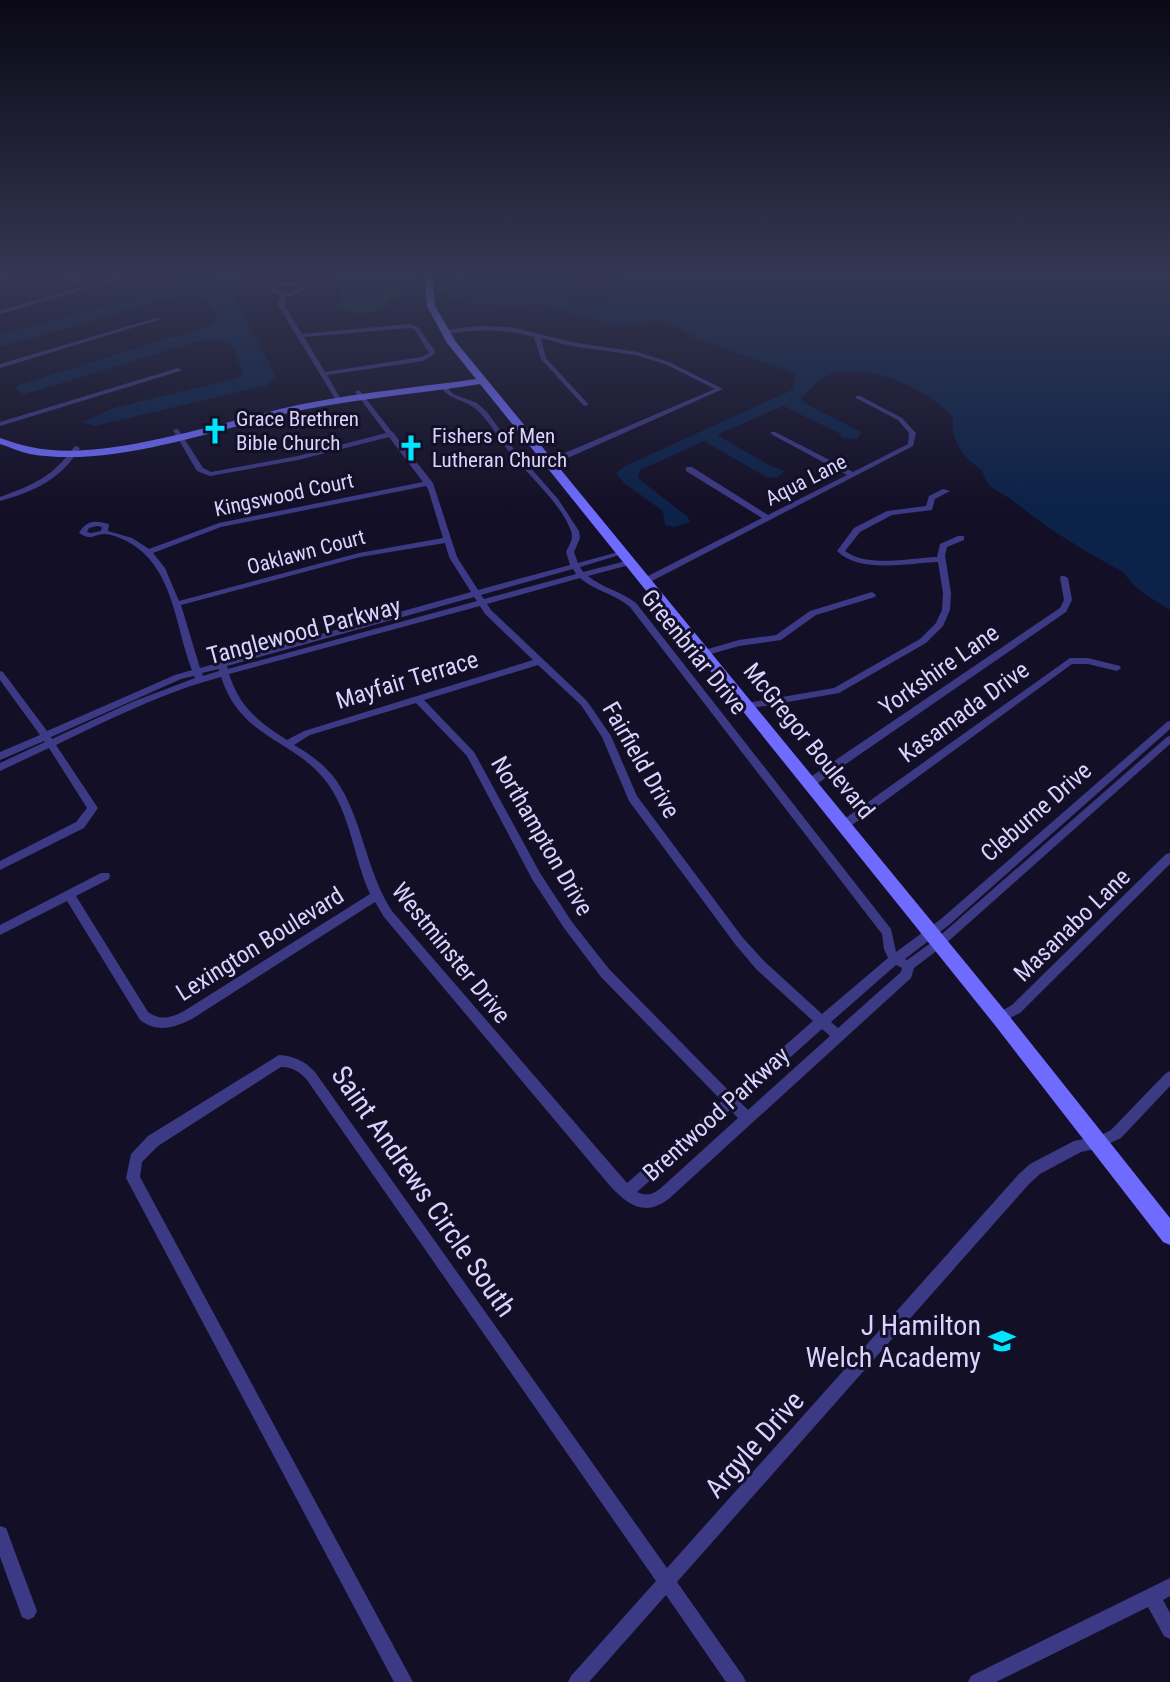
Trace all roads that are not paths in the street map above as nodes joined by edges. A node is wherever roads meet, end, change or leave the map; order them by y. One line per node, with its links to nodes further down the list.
1 (52, 350): 7 (street)
2 (308, 350): 9 (street)
3 (432, 350): 9 (street)
4 (459, 350): 10 (main road, McGregor Boulevard)
5 (542, 350): 15 (street)
6 (614, 350): 23 (street)
7 (0, 366)
8 (178, 370): 16 (street)
9 (323, 374): 14 (street)
10 (480, 377): 11 (main road); 12 (main road); 23 (main road, McGregor Boulevard)
11 (444, 387): 12 (main road); 36 (street)
12 (360, 395): 14 (main road); 20 (street, Fairfield Drive)
13 (858, 397): 25 (street, Aqua Lane)
14 (338, 398): 18 (main road)
15 (586, 405)
16 (0, 424)
17 (0, 431): 22 (main road)
18 (177, 433): 20 (street); 22 (main road)
19 (773, 433): 25 (street)
20 (391, 434): 26 (street, Fairfield Drive)
21 (0, 441): 22 (main road)
22 (75, 450): 28 (street)
23 (549, 463): 34 (main road, McGregor Boulevard)
24 (689, 469): 29 (street)
25 (853, 475): 29 (street, Aqua Lane)
26 (429, 483): 32 (street, Fairfield Drive); 33 (street, Kingswood Court)
27 (946, 491): 35 (street)
28 (0, 499)
29 (769, 519): 38 (street, Aqua Lane)
30 (104, 532): 33 (street)
31 (961, 538): 35 (street)
32 (447, 540): 40 (street, Fairfield Drive); 41 (street, Oaklawn Court)
33 (150, 551): 41 (street)
34 (626, 558): 36 (street, Tanglewood Parkway); 38 (main road, McGregor Boulevard)
35 (942, 559): 49 (street)
36 (580, 571): 40 (street, Tanglewood Parkway); 67 (street, Greenbriar Drive)
37 (1064, 578): 56 (street, Yorkshire Lane)
38 (645, 581): 42 (main road, McGregor Boulevard)
39 (872, 595): 42 (street)
40 (478, 599): 43 (street, Fairfield Drive); 45 (street, Tanglewood Parkway)
41 (176, 604): 47 (street)
42 (704, 653): 49 (main road, McGregor Boulevard)
43 (540, 661): 48 (street, Mayfair Terrace); 70 (street, Fairfield Drive)
44 (1117, 668): 59 (street, Kasamada Drive)
45 (223, 669): 47 (street, Tanglewood Parkway); 53 (street, Westminster Drive)
46 (0, 674): 51 (street)
47 (198, 676): 51 (street, Tanglewood Parkway)
48 (417, 698): 53 (street, Mayfair Terrace); 73 (street, Northampton Drive)
49 (747, 706): 56 (main road, McGregor Boulevard)
50 (1170, 724): 57 (street, Cleburne Drive)
51 (48, 739): 54 (street, Tanglewood Parkway); 55 (street, Tanglewood Parkway); 61 (street)
52 (1170, 739): 58 (street, Cleburne Drive)
53 (288, 744): 64 (street, Westminster Drive)
54 (0, 756)
55 (0, 766)
56 (810, 783): 59 (main road, McGregor Boulevard)
57 (1095, 789): 58 (street); 66 (street, Cleburne Drive)
58 (1106, 795): 66 (street, Cleburne Drive)
59 (844, 825): 66 (main road, McGregor Boulevard)
60 (1170, 857): 69 (street, Masanabo Lane)
61 (0, 866)
62 (105, 876): 63 (street)
63 (69, 895): 64 (street, Lexington Boulevard); 65 (street)
64 (376, 896): 76 (street, Westminster Drive)
65 (0, 930)
66 (935, 938): 67 (street, Brentwood Parkway); 68 (street, Brentwood Parkway); 69 (main road, McGregor Boulevard)
67 (893, 959): 68 (street); 70 (street, Brentwood Parkway)
68 (908, 966): 71 (street, Brentwood Parkway)
69 (1000, 1018): 75 (main road, McGregor Boulevard)
70 (822, 1021): 71 (street, Fairfield Drive); 73 (street, Brentwood Parkway)
71 (838, 1036): 74 (street, Brentwood Parkway)
72 (1170, 1077): 75 (street, Argyle Drive)
73 (730, 1101): 74 (street, Northampton Drive); 76 (street, Brentwood Parkway)
74 (747, 1118): 76 (street, Brentwood Parkway)
75 (1100, 1142): 77 (main road, McGregor Boulevard); 79 (street, Argyle Drive)
76 (627, 1192)
77 (1170, 1235)
78 (0, 1534): 82 (street)
79 (666, 1582): 84 (street, Saint Andrews Circle South); 85 (street, Argyle Drive); 86 (street)
80 (1170, 1587): 81 (street)
81 (1151, 1596): 83 (street); 87 (street)
82 (28, 1611)
83 (1170, 1630)
84 (404, 1682)
85 (577, 1682)
86 (737, 1682)
87 (977, 1682)

